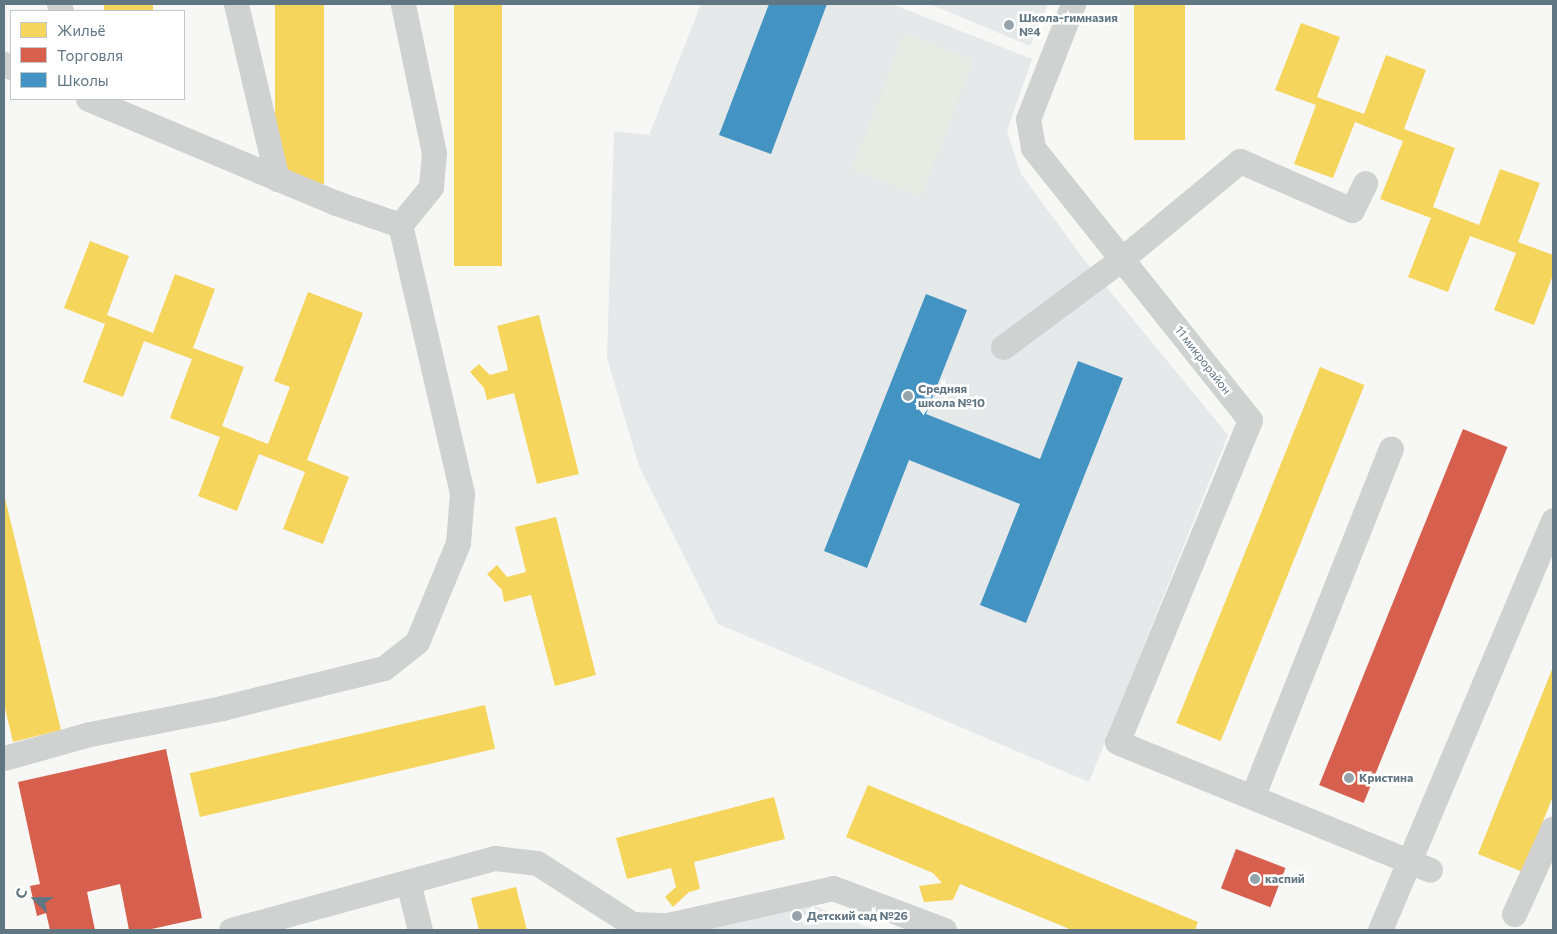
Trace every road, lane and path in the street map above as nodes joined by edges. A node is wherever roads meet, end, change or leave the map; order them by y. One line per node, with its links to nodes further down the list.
1 (236, 4): 5 (lane)
2 (403, 4): 7 (lane)
3 (1072, 4): 8 (lane, 11 микрорайон)
4 (90, 100): 5 (lane)
5 (278, 179): 7 (lane)
6 (1365, 183): 8 (lane)
7 (400, 225): 12 (lane)
8 (1123, 258): 9 (lane); 13 (lane, 11 микрорайон)
9 (1003, 347)
10 (1391, 449): 13 (lane)
11 (1553, 520): 15 (lane)
12 (4, 758)
13 (1253, 795): 15 (lane)
14 (1553, 828): 17 (lane)
15 (1420, 866): 21 (lane)
16 (408, 882): 18 (lane); 19 (lane); 20 (lane)
17 (1514, 914)
18 (233, 930)
19 (420, 930)
20 (944, 930)
21 (1380, 930)

